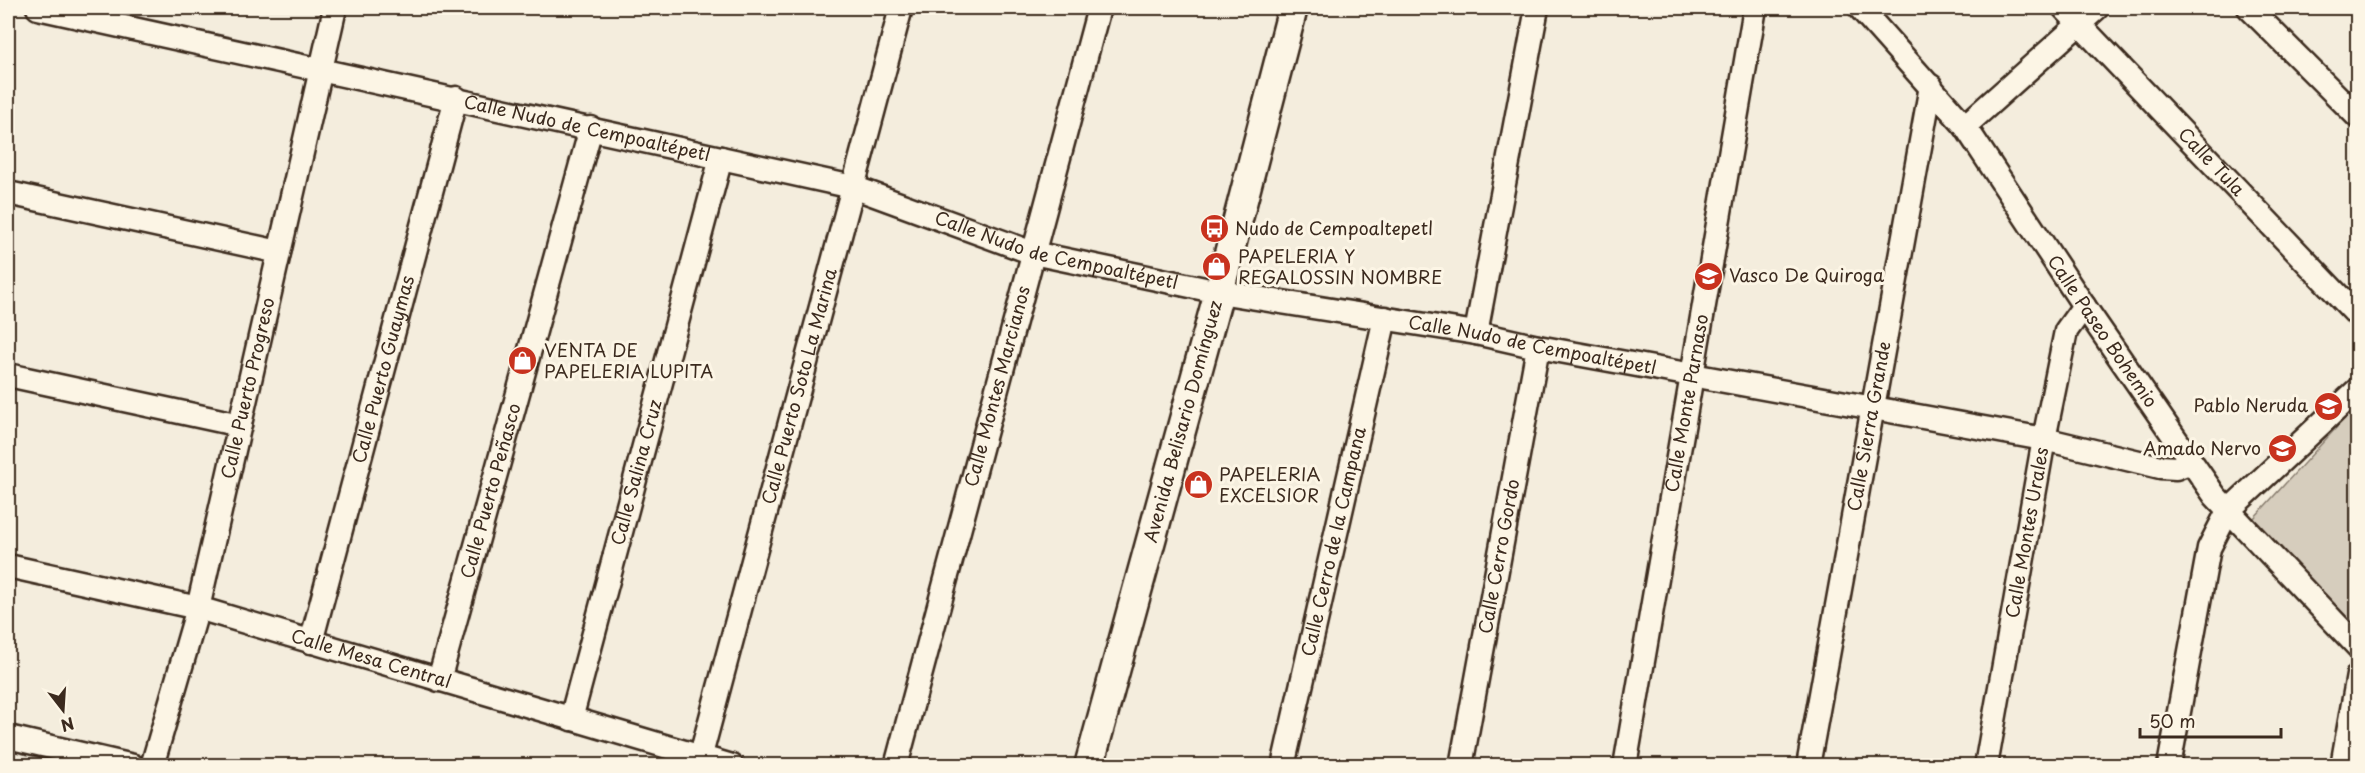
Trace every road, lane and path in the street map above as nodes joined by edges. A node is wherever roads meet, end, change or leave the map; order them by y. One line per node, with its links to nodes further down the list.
1 (38, 8): 12 (street, Calle Nudo de Cempoaltépetl)
2 (335, 8): 12 (street, Calle Puerto Progreso)
3 (901, 8): 19 (street, Calle Puerto Soto La Marina)
4 (1099, 8): 22 (street, Calle Montes Marcianos)
5 (1293, 8): 23 (main road, Avenida Belisario Domínguez)
6 (1537, 8): 27 (street)
7 (1755, 8): 29 (street, Calle Monte Parnaso)
8 (1860, 8): 13 (street, Calle Paseo Bohemio)
9 (2097, 8): 11 (street)
10 (2249, 8): 15 (street)
11 (2071, 16): 16 (street); 25 (street, Calle Tula)
12 (321, 69): 14 (street, Calle Nudo de Cempoaltépetl); 21 (street, Calle Puerto Progreso)
13 (1931, 86): 16 (street, Calle Paseo Bohemio); 32 (street, Calle Sierra Grande)
14 (456, 98): 17 (street, Calle Nudo de Cempoaltépetl); 39 (street, Calle Puerto Guaymas)
15 (2358, 117)
16 (1965, 126): 24 (street, Calle Paseo Bohemio)
17 (591, 128): 18 (street, Calle Nudo de Cempoaltépetl); 42 (street, Calle Puerto Peñasco)
18 (721, 158): 19 (street, Calle Nudo de Cempoaltépetl); 43 (street, Calle Salina Cruz)
19 (853, 187): 22 (street, Calle Nudo de Cempoaltépetl); 45 (street, Calle Puerto Soto La Marina)
20 (8, 193): 21 (street)
21 (279, 252): 33 (street, Calle Puerto Progreso)
22 (1034, 252): 23 (street, Calle Nudo de Cempoaltépetl); 49 (street, Calle Montes Marcianos)
23 (1219, 291): 26 (street, Calle Nudo de Cempoaltépetl); 50 (main road, Avenida Belisario Domínguez)
24 (2084, 306): 34 (street, Calle Montes Urales); 35 (street, Calle Paseo Bohemio)
25 (2358, 316)
26 (1385, 318): 27 (street, Calle Nudo de Cempoaltépetl); 51 (street, Calle Cerro de la Campana)
27 (1476, 333): 28 (street, Calle Nudo de Cempoaltépetl)
28 (1538, 347): 29 (street, Calle Nudo de Cempoaltépetl); 52 (street, Calle Cerro Gordo)
29 (1692, 374): 32 (street, Calle Nudo de Cempoaltépetl); 53 (street, Calle Monte Parnaso)
30 (8, 375): 33 (street)
31 (2358, 389): 36 (street)
32 (1874, 409): 34 (street, Calle Nudo de Cempoaltépetl); 54 (street, Calle Sierra Grande)
33 (240, 425): 38 (street, Calle Puerto Progreso)
34 (2044, 439): 35 (street, Calle Nudo de Cempoaltépetl); 55 (street, Calle Montes Urales)
35 (2191, 462): 36 (street, Calle Paseo Bohemio)
36 (2228, 511): 40 (street, Calle Paseo Bohemio); 56 (street)
37 (8, 566): 38 (street, Calle Mesa Central)
38 (198, 608): 39 (street, Calle Mesa Central); 47 (street, Calle Puerto Progreso)
39 (311, 642): 42 (street, Calle Mesa Central)
40 (2358, 647)
41 (2358, 675): 57 (street)
42 (439, 680): 43 (street, Calle Mesa Central)
43 (570, 719): 45 (street, Calle Mesa Central)
44 (8, 737): 46 (street)
45 (699, 761): 48 (street, Calle Mesa Central)
46 (133, 765)
47 (152, 765)
48 (732, 765)
49 (896, 765)
50 (1089, 765)
51 (1283, 765)
52 (1461, 765)
53 (1625, 765)
54 (1808, 765)
55 (1986, 765)
56 (2169, 765)
57 (2342, 765)

